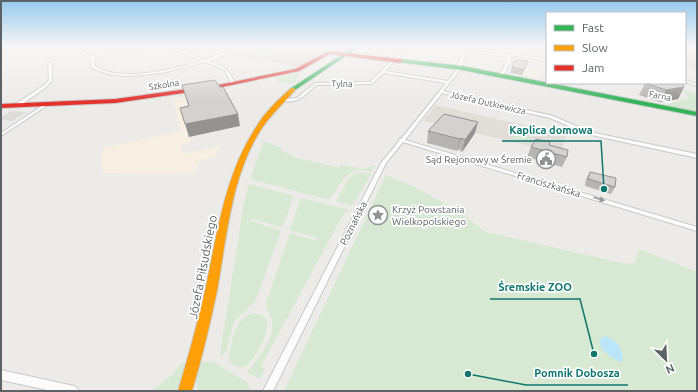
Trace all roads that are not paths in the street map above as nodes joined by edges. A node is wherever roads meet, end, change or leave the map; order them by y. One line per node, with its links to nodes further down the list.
1 (50, 65): 23 (street)
2 (93, 65): 3 (street)
3 (188, 65)
4 (215, 65): 15 (street)
5 (306, 65): 15 (street, Szkolna)
6 (327, 65): 16 (street, Józefa Piłsudskiego)
7 (389, 65): 11 (street, Tylna)
8 (437, 65): 10 (street, Szkolna)
9 (507, 65): 12 (street)
10 (458, 68): 12 (street, Farna); 14 (street, Poznańska)
11 (382, 72): 14 (street); 21 (street, Tylna)
12 (501, 76): 17 (street, Farna)
13 (686, 80): 18 (street)
14 (450, 82): 20 (street, Poznańska)
15 (233, 83): 22 (street, Szkolna)
16 (301, 84): 21 (street, Józefa Piłsudskiego); 28 (street, Józefa Piłsudskiego)
17 (546, 84)
18 (697, 84)
19 (554, 85): 25 (street, Farna)
20 (442, 92): 27 (street, Poznańska); 29 (street, Józefa Dutkiewicza)
21 (285, 100): 28 (street, Józefa Piłsudskiego)
22 (49, 103): 23 (street, Szkolna); 26 (street)
23 (19, 104): 24 (street, Szkolna)
24 (1, 106)
25 (697, 114)
26 (1, 134)
27 (401, 140): 30 (street, Franciszkańska, one-way to 30); 34 (street, Poznańska)
28 (247, 150): 33 (street, Józefa Piłsudskiego)
29 (697, 156)
30 (697, 229)
31 (1, 375): 32 (street)
32 (74, 391)
33 (186, 391)
34 (268, 391)

